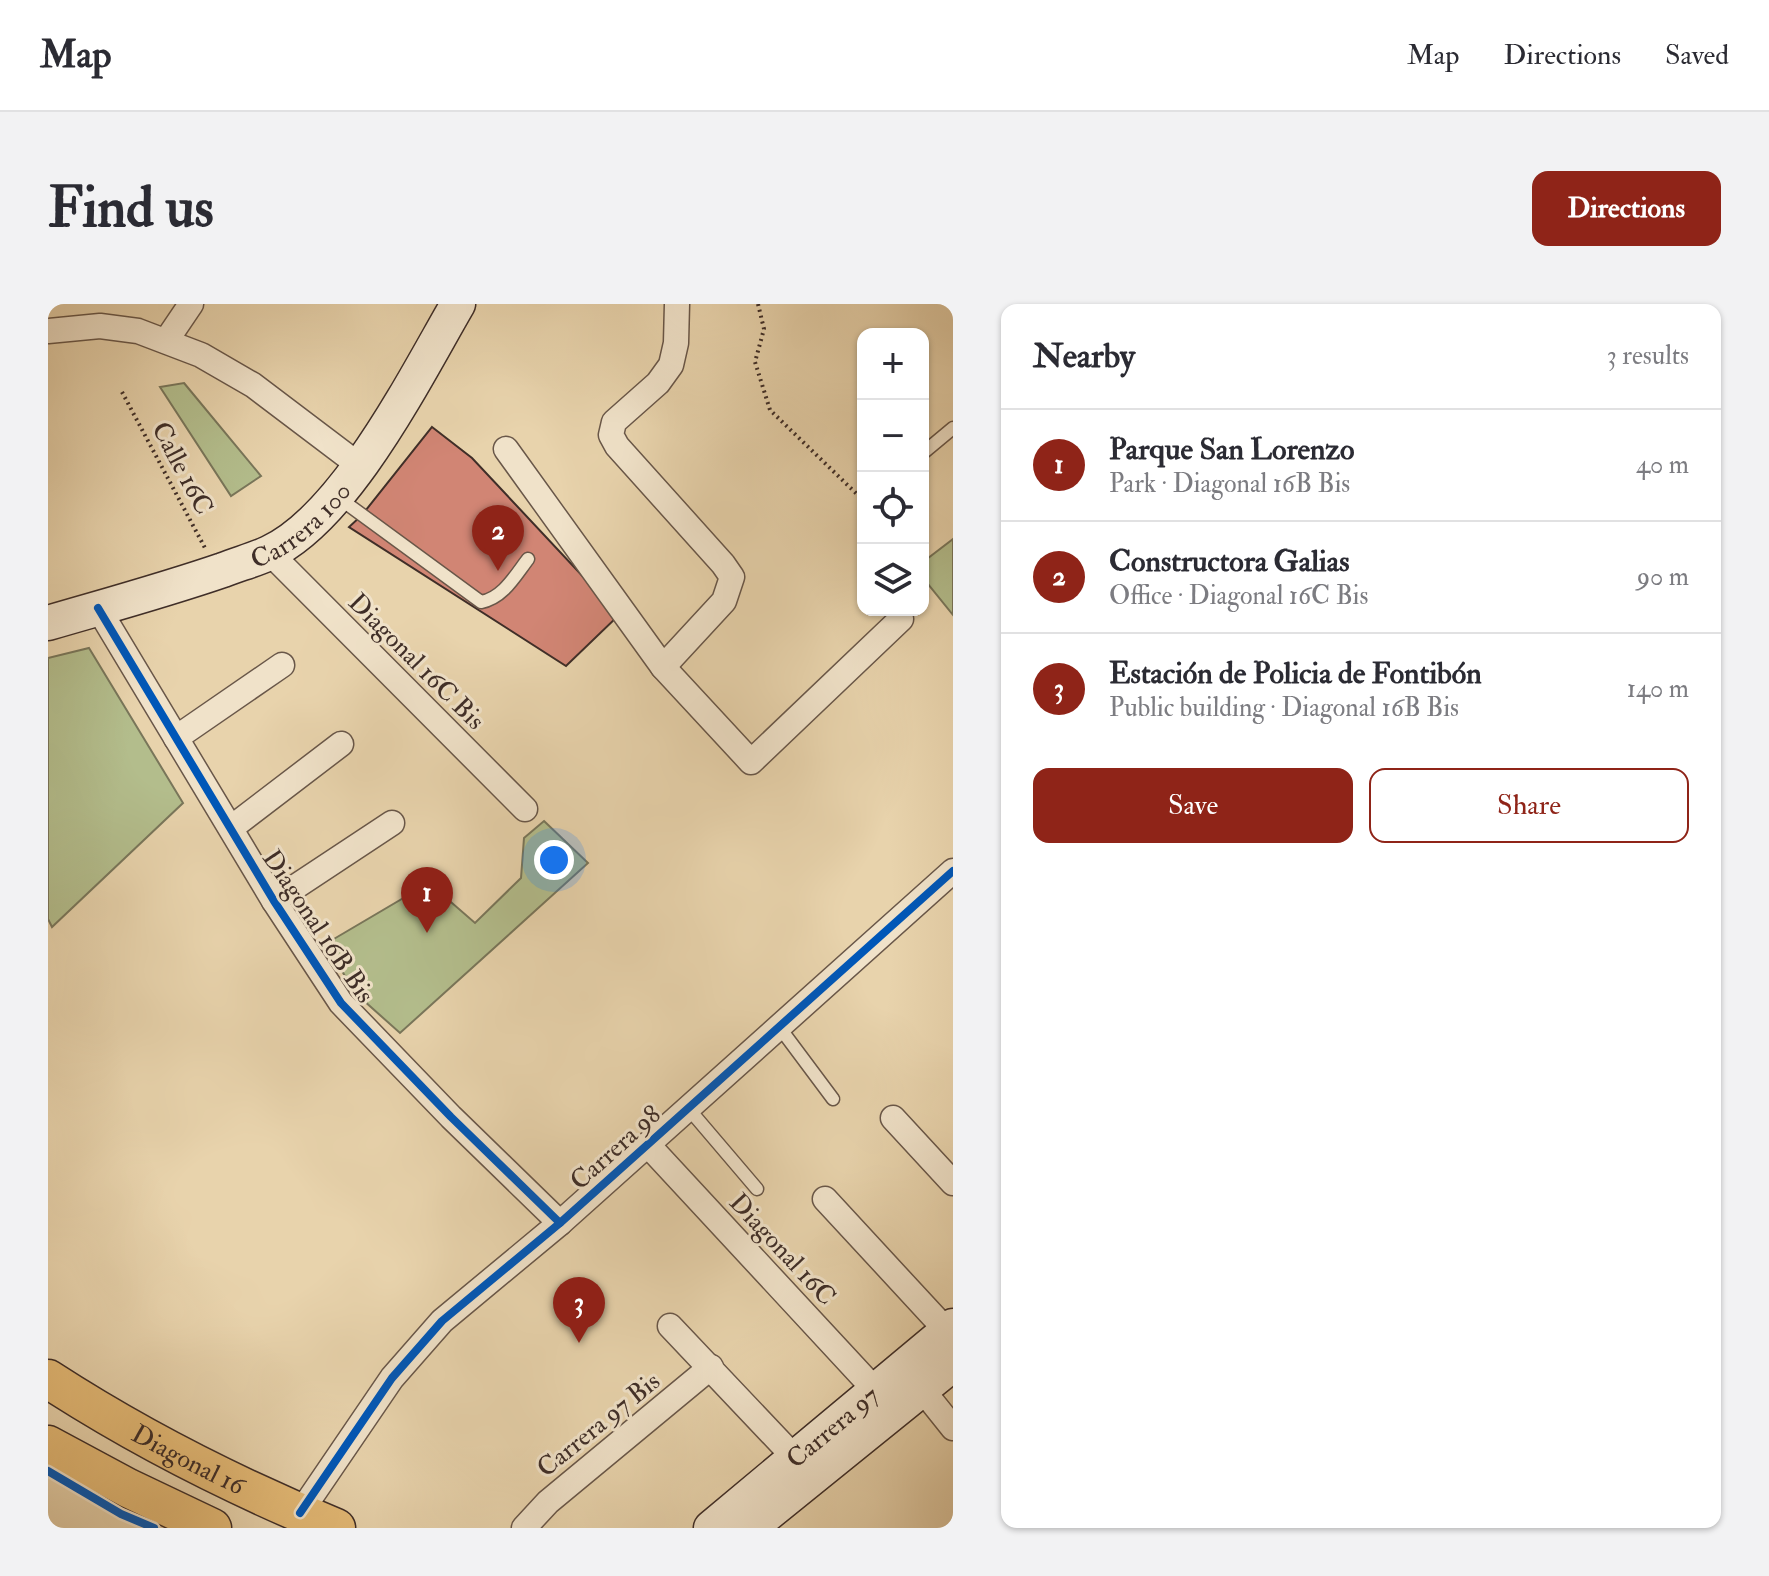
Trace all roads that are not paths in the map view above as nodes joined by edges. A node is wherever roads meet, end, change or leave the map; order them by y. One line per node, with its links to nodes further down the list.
1 (191, 304): 5 (street)
2 (458, 304): 9 (street, Carrera 100)
3 (677, 304): 17 (street)
4 (48, 331): 5 (street)
5 (166, 341): 9 (street)
6 (953, 428): 7 (lane)
7 (929, 448)
8 (506, 449): 17 (street)
9 (360, 466): 10 (street, Carrera 100)
10 (336, 496): 11 (street, Carrera 100); 12 (lane)
11 (270, 553): 13 (street, Carrera 100); 20 (street, Diagonal 16C Bis)
12 (528, 559)
13 (98, 608): 15 (street, Carrera 100); 18 (street, Diagonal 16B Bis)
14 (901, 619): 17 (street)
15 (48, 623)
16 (282, 665): 18 (street)
17 (663, 667)
18 (176, 738): 22 (street, Diagonal 16B Bis)
19 (341, 744): 22 (street)
20 (525, 809)
21 (392, 823): 24 (street)
22 (231, 828): 24 (street, Diagonal 16B Bis)
23 (953, 871): 25 (street, Carrera 98)
24 (274, 901): 33 (street, Diagonal 16B Bis)
25 (780, 1028): 26 (lane); 27 (street, Carrera 98)
26 (833, 1099)
27 (688, 1108): 29 (street, Carrera 98); 31 (lane)
28 (893, 1118): 30 (street)
29 (648, 1145): 33 (street, Carrera 98); 40 (street, Diagonal 16C)
30 (953, 1183)
31 (757, 1189)
32 (825, 1199): 35 (street)
33 (560, 1223): 44 (street, Carrera 98)
34 (670, 1326): 37 (street)
35 (950, 1329): 38 (street, Carrera 97)
36 (953, 1364): 38 (street, Carrera 97)
37 (711, 1367): 43 (street); 47 (street, Carrera 97 Bis)
38 (913, 1378): 40 (street, Carrera 97); 41 (street); 49 (street, Carrera 97)
39 (48, 1379): 44 (main road, Diagonal 16)
40 (876, 1391): 43 (street, Carrera 97)
41 (953, 1428)
42 (48, 1445): 45 (main road, Diagonal 16)
43 (795, 1458): 48 (street, Carrera 97)
44 (300, 1513): 46 (main road, Diagonal 16)
45 (212, 1528)
46 (336, 1528)
47 (524, 1528)
48 (711, 1528)
49 (750, 1528)

